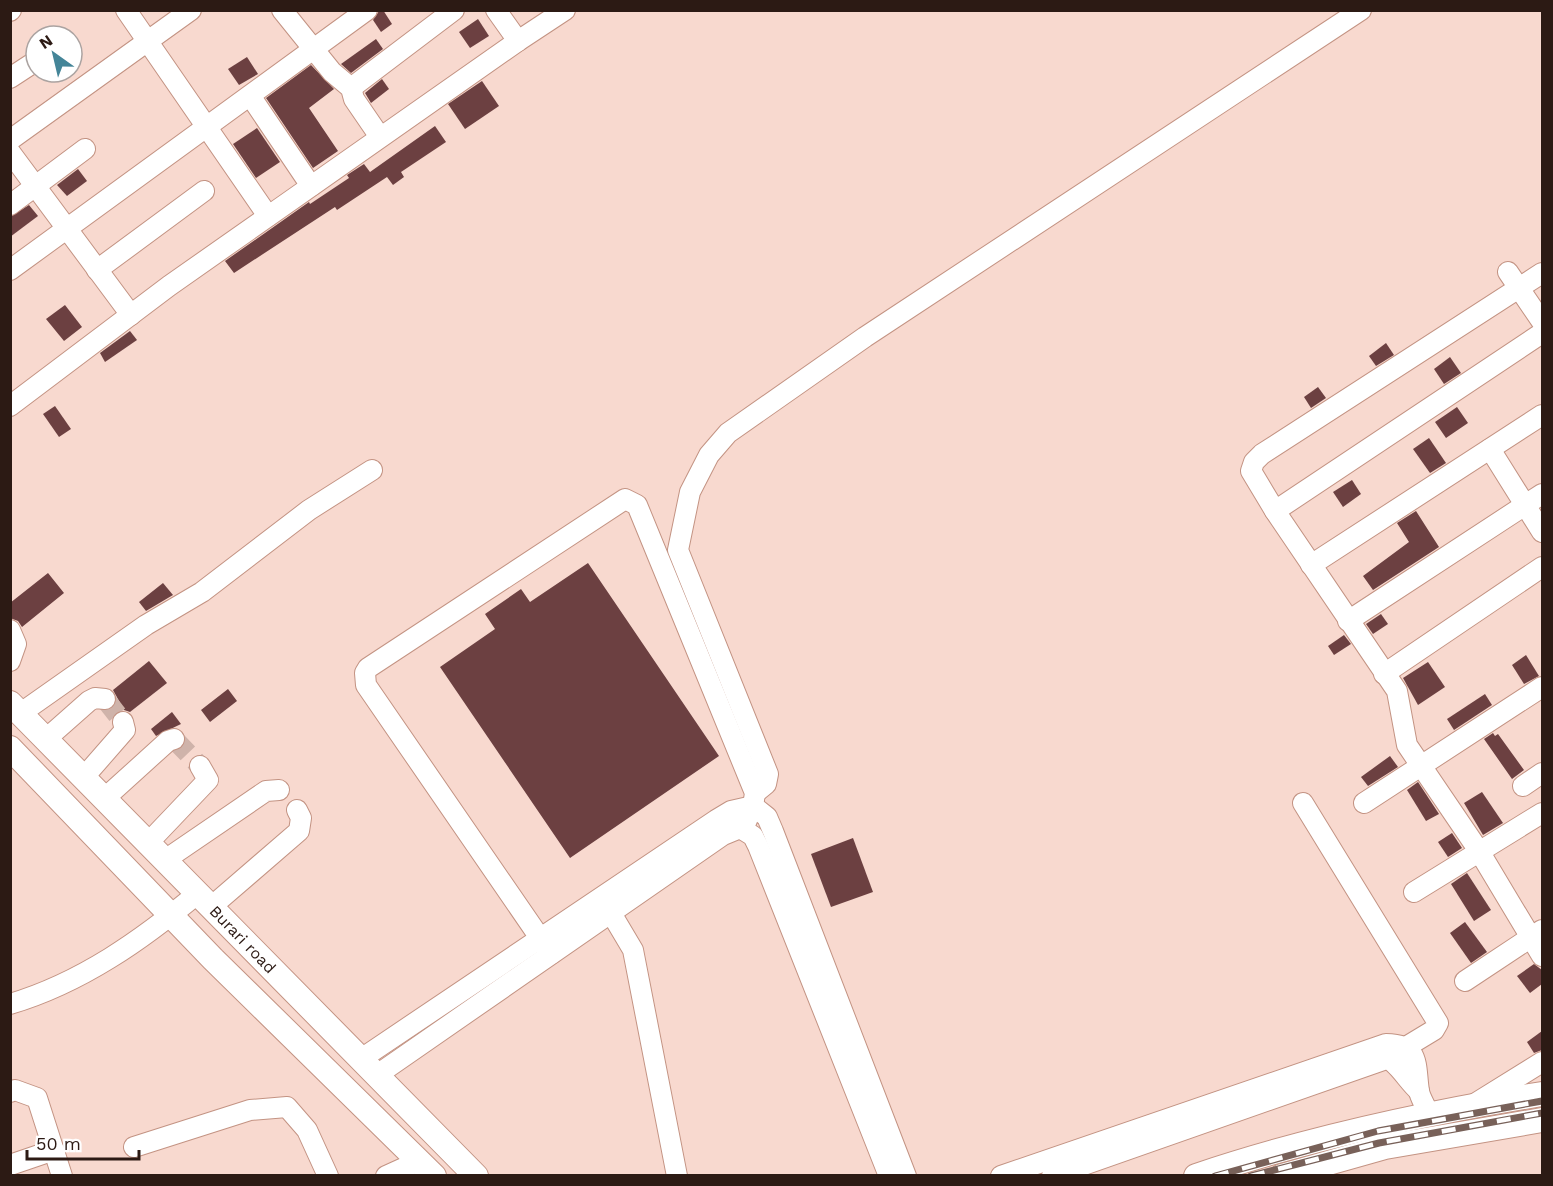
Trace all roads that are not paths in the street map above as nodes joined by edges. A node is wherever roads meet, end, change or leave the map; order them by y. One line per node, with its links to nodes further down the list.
1 (126, 10): 9 (street)
2 (191, 10): 9 (street)
3 (282, 10): 11 (street)
4 (367, 10): 11 (street)
5 (453, 10): 14 (street)
6 (496, 10): 10 (street)
7 (565, 10): 10 (street)
8 (1361, 10): 62 (street)
9 (147, 40): 16 (street); 18 (street)
10 (518, 41): 17 (street)
11 (314, 49): 14 (street); 15 (street)
12 (24, 69): 13 (street)
13 (10, 78)
14 (351, 88): 17 (street)
15 (251, 97): 16 (street); 22 (street)
16 (208, 127): 25 (street); 26 (street)
17 (380, 137): 22 (street)
18 (10, 140)
19 (85, 149): 21 (street)
20 (10, 152): 21 (street)
21 (36, 186): 24 (street); 26 (street)
22 (311, 186): 25 (street)
23 (204, 191): 28 (street)
24 (10, 205)
25 (268, 216): 31 (street)
26 (67, 228): 27 (street); 28 (street)
27 (10, 270)
28 (97, 270): 31 (street)
29 (1542, 273): 30 (street)
30 (1514, 280): 32 (street); 40 (street)
31 (131, 315): 34 (street)
32 (1542, 322)
33 (1542, 333): 40 (street)
34 (10, 406)
35 (1542, 415): 36 (street)
36 (1490, 449): 39 (street); 42 (street)
37 (372, 470): 50 (street)
38 (1542, 494): 39 (street)
39 (1525, 506): 41 (street); 44 (street)
40 (1275, 511): 42 (street)
41 (1542, 532)
42 (1311, 565): 44 (street)
43 (1542, 567): 47 (street)
44 (1348, 621): 47 (street)
45 (10, 630): 46 (street)
46 (10, 661)
47 (1384, 674): 56 (street)
48 (1542, 687): 56 (street)
49 (105, 699): 52 (street)
50 (16, 708): 52 (main road, Burari road)
51 (123, 722): 58 (street)
52 (46, 739): 58 (main road, Burari road)
53 (174, 739): 61 (street)
54 (10, 748): 75 (main road, Burari road)
55 (200, 766): 68 (street)
56 (1421, 766): 64 (street); 69 (street)
57 (1542, 773): 59 (street)
58 (84, 777): 61 (main road, Burari road)
59 (1523, 786)
60 (279, 790): 70 (street)
61 (105, 798): 68 (main road, Burari road)
62 (754, 800): 67 (street); 71 (street); 77 (street); 80 (street)
63 (1303, 803): 82 (street)
64 (1364, 803)
65 (297, 810): 73 (street)
66 (1542, 813): 69 (street)
67 (743, 830): 71 (street); 80 (street)
68 (148, 843): 70 (main road, Burari road)
69 (1479, 851): 72 (street); 76 (street)
70 (165, 860): 73 (main road, Burari road)
71 (671, 860): 74 (street); 77 (street)
72 (1414, 892)
73 (205, 900): 75 (street); 85 (main road, Burari road)
74 (611, 913): 77 (street); 100 (street)
75 (173, 914): 81 (street); 95 (main road, Burari road)
76 (1537, 933): 78 (street); 79 (street)
77 (546, 946): 85 (street)
78 (1542, 956)
79 (1466, 981)
80 (829, 1001): 101 (street); 102 (street)
81 (10, 1004)
82 (1404, 1047): 83 (street); 86 (street); 103 (street)
83 (1386, 1059): 86 (street); 104 (street)
84 (1542, 1062): 89 (street)
85 (369, 1067): 99 (main road, Burari road)
86 (1419, 1091): 90 (street)
87 (10, 1092): 93 (street)
88 (1542, 1094): 89 (main road)
89 (1472, 1106): 90 (main road)
90 (1428, 1113): 105 (main road)
91 (1542, 1120): 106 (main road)
92 (134, 1147): 96 (street)
93 (54, 1150): 94 (street); 97 (street)
94 (10, 1165)
95 (426, 1168): 98 (street)
96 (324, 1175)
97 (62, 1176)
98 (386, 1176)
99 (476, 1176)
100 (677, 1176)
101 (889, 1176)
102 (906, 1176)
103 (1001, 1176)
104 (1052, 1176)
105 (1196, 1176)
106 (1282, 1176)

